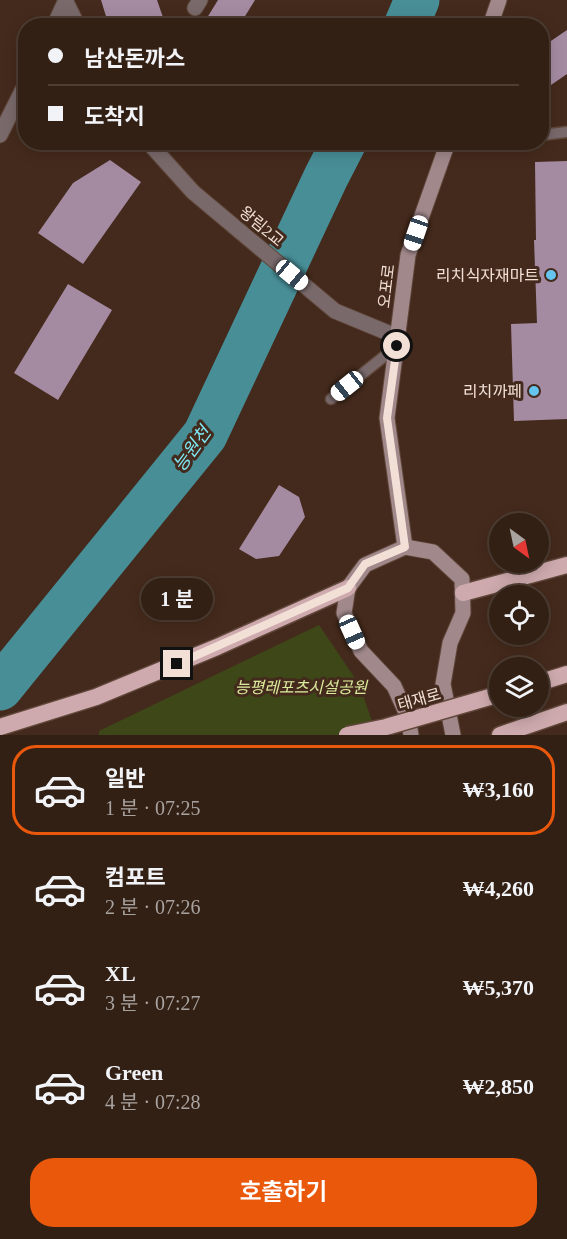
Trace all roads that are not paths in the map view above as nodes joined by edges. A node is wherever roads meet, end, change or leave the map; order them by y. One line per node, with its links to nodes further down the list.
1 (499, 0): 5 (main road)
2 (66, 1): 3 (street); 4 (street)
3 (58, 18)
4 (74, 18)
5 (493, 18)
6 (18, 99): 9 (street)
7 (567, 132): 8 (lane)
8 (549, 134)
9 (0, 135)
10 (155, 150): 12 (street, 왕림2교)
11 (447, 150): 12 (main road, 오포로)
12 (397, 341): 13 (lane); 14 (main road, 오포로)
13 (331, 399)
14 (405, 547): 16 (main road); 17 (main road)
15 (567, 565): 17 (highway)
16 (348, 588): 22 (highway); 24 (main road)
17 (463, 593): 25 (main road)
18 (567, 674): 19 (highway)
19 (549, 679)
20 (489, 697): 23 (highway, 태재로, bridge)
21 (567, 712): 26 (highway)
22 (0, 727)
23 (347, 735)
24 (411, 735)
25 (453, 735)
26 (500, 735)

